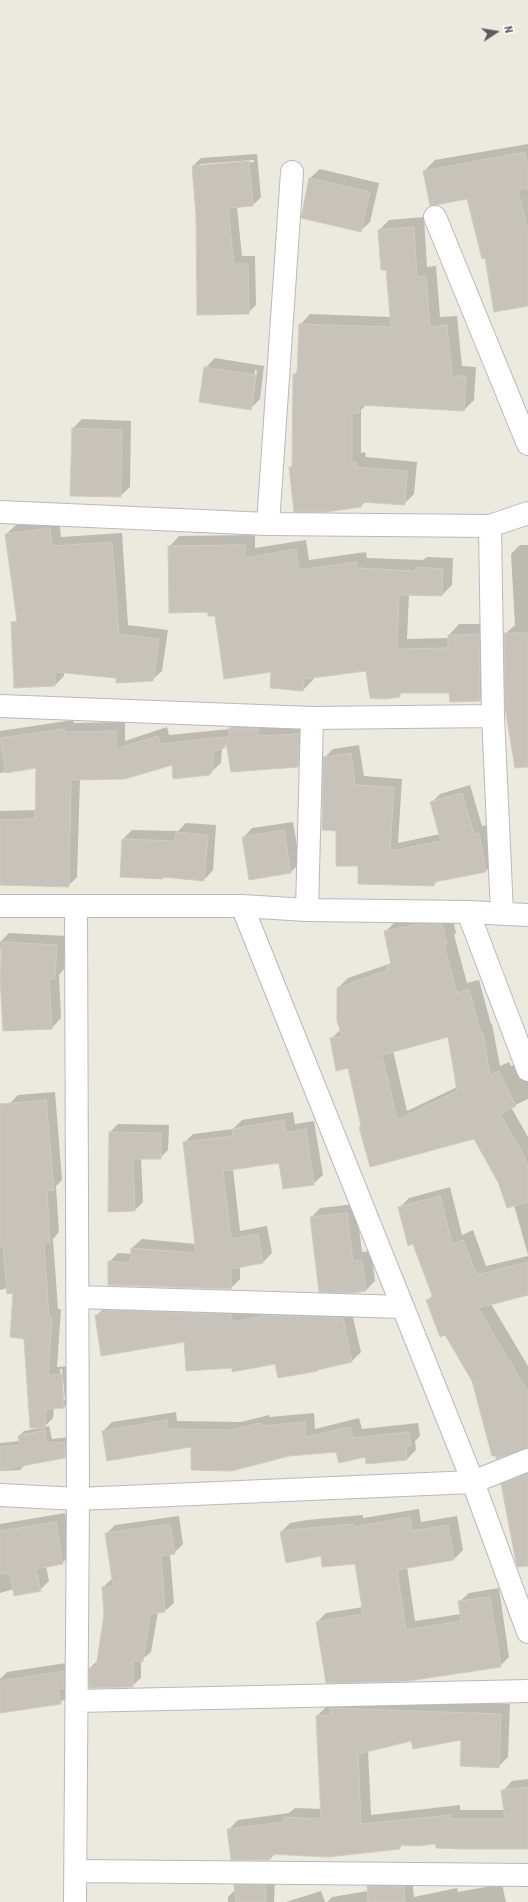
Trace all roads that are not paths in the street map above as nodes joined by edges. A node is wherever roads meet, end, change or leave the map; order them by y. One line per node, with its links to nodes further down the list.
1 (292, 172): 6 (street)
2 (436, 217): 3 (street)
3 (528, 444)
4 (0, 512): 6 (street)
5 (528, 514): 7 (street)
6 (268, 524): 7 (street)
7 (490, 526): 9 (street)
8 (0, 706): 10 (street)
9 (493, 716): 10 (street); 16 (street)
10 (312, 718): 14 (street)
11 (0, 906): 12 (street)
12 (76, 906): 13 (street); 19 (street)
13 (242, 906): 14 (street); 20 (street)
14 (307, 910): 15 (street)
15 (468, 912): 16 (street); 18 (street)
16 (502, 913): 17 (street)
17 (528, 915)
18 (528, 1070)
19 (78, 1297): 20 (street); 24 (street)
20 (403, 1307): 22 (street)
21 (528, 1460): 22 (street)
22 (473, 1482): 24 (street); 25 (street)
23 (0, 1496): 24 (street)
24 (78, 1499): 27 (street)
25 (528, 1632)
26 (528, 1691): 27 (street)
27 (77, 1701): 28 (street)
28 (76, 1871): 29 (street); 30 (street)
29 (528, 1875)
30 (75, 1902)

